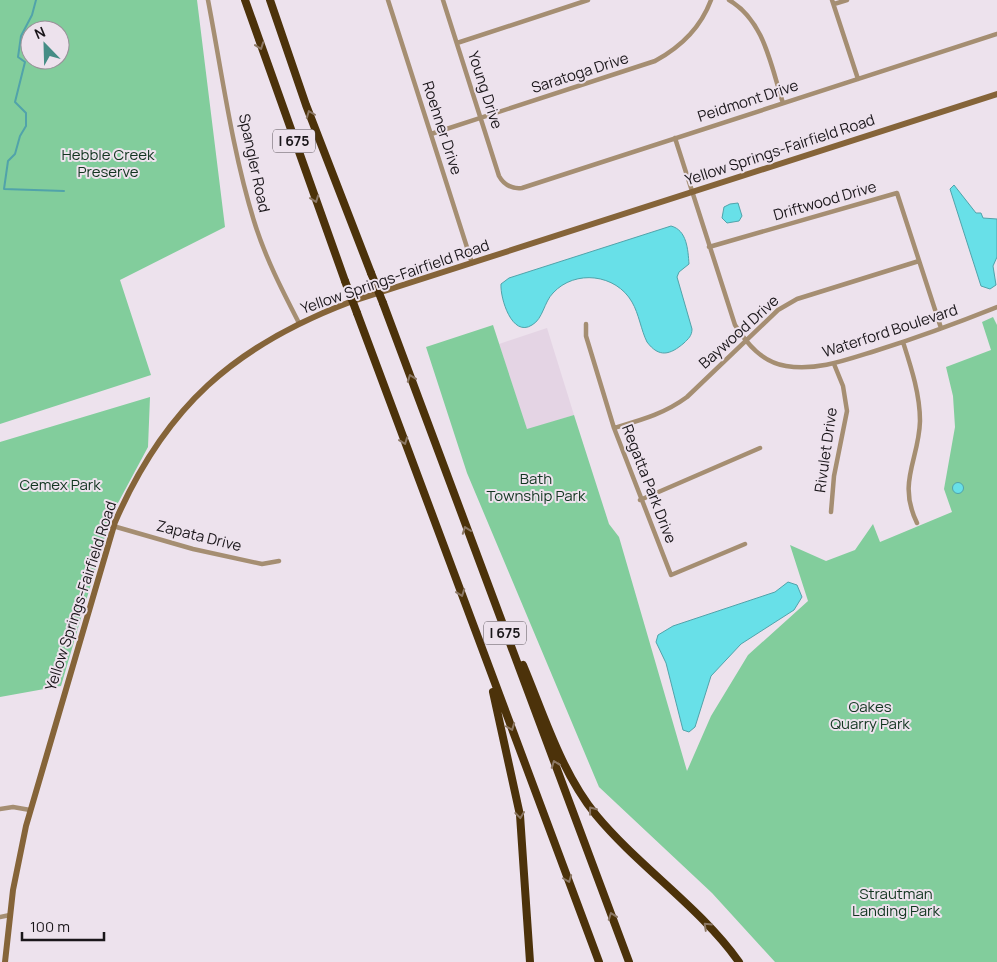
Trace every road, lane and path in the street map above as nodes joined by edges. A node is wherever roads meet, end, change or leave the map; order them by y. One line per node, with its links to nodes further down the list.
1 (208, 0): 25 (street, Spangler Road)
2 (245, 0): 40 (highway, I 675, one-way to 40, bridge)
3 (270, 0): 38 (highway, I 675, one-way to 3, bridge)
4 (388, 0): 17 (street, Roehner Drive)
5 (443, 0): 12 (street, Young Drive)
6 (588, 0): 12 (street)
7 (711, 0): 16 (street, Saratoga Drive)
8 (729, 0): 15 (street)
9 (847, 0): 10 (street)
10 (833, 2): 13 (street)
11 (997, 34): 13 (street, Peidmont Drive)
12 (457, 43): 16 (street, Young Drive)
13 (858, 79): 15 (street, Peidmont Drive)
14 (997, 94): 20 (main road, Yellow Springs-Fairfield Road)
15 (783, 103): 18 (street, Peidmont Drive)
16 (481, 118): 17 (street, Saratoga Drive); 19 (street, Young Drive)
17 (431, 134): 23 (street, Roehner Drive)
18 (675, 138): 19 (street, Peidmont Drive); 20 (street, Waterford Boulevard)
19 (506, 185)
20 (692, 192): 21 (street, Waterford Boulevard); 23 (main road, Yellow Springs-Fairfield Road)
21 (709, 247): 22 (street, Driftwood Drive); 28 (street, Waterford Boulevard)
22 (919, 261): 27 (street, Driftwood Drive); 28 (street, Baywood Drive)
23 (472, 263): 25 (main road, Yellow Springs-Fairfield Road)
24 (997, 308): 27 (street, Waterford Boulevard)
25 (298, 323): 36 (main road, Yellow Springs-Fairfield Road)
26 (586, 324): 31 (street, Regatta Park Drive)
27 (941, 328): 29 (street, Waterford Boulevard)
28 (745, 341): 30 (street, Waterford Boulevard); 31 (street, Baywood Drive)
29 (903, 342): 30 (street, Waterford Boulevard); 35 (street)
30 (834, 364): 34 (street, Rivulet Drive)
31 (614, 428): 33 (street, Regatta Park Drive)
32 (760, 448): 33 (street)
33 (640, 500): 37 (street, Regatta Park Drive)
34 (831, 512)
35 (917, 522)
36 (113, 526): 39 (street, Zapata Drive); 42 (main road, Yellow Springs-Fairfield Road)
37 (745, 544)
38 (473, 548): 48 (highway, I 675, one-way to 38); 49 (highway, one-way to 38)
39 (279, 561)
40 (475, 632): 46 (highway, one-way to 46); 47 (highway, I 675, one-way to 47)
41 (0, 809): 42 (street)
42 (30, 810): 43 (main road, Yellow Springs-Fairfield Road)
43 (10, 915): 44 (street); 45 (main road, Yellow Springs-Fairfield Road)
44 (0, 917)
45 (5, 962)
46 (530, 962)
47 (599, 962)
48 (629, 962)
49 (739, 962)

